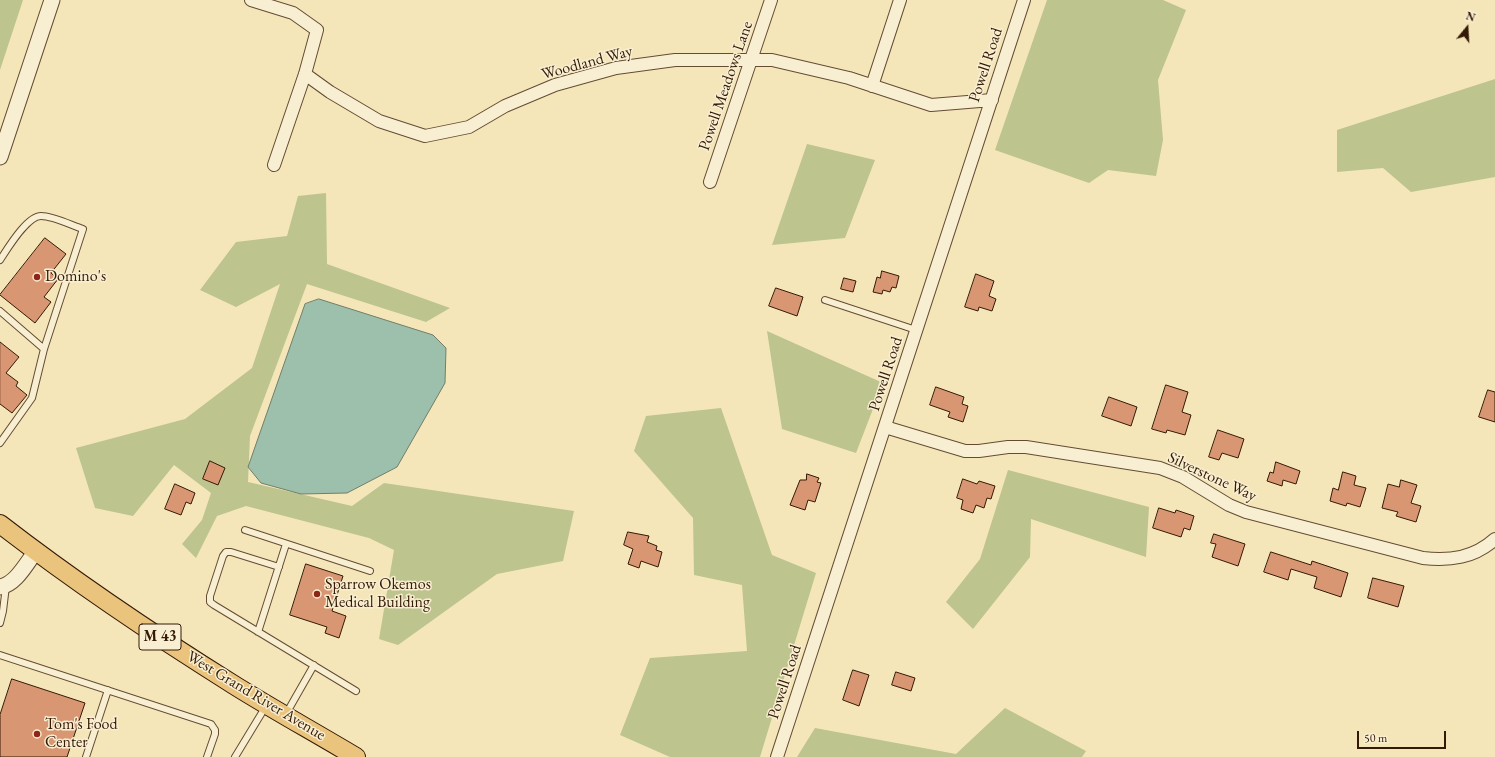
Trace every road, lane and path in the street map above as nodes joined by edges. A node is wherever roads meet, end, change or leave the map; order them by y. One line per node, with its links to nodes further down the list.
1 (52, 0): 10 (street)
2 (251, 0): 7 (street)
3 (771, 0): 6 (street, Powell Meadows Lane)
4 (900, 0): 8 (street)
5 (1024, 0): 9 (street, Powell Road)
6 (752, 60): 7 (street, Woodland Way); 8 (street, Woodland Way); 12 (street, Powell Meadows Lane)
7 (305, 74): 11 (street)
8 (872, 86): 9 (street, Woodland Way)
9 (992, 100): 16 (street, Powell Road)
10 (0, 157)
11 (274, 165)
12 (710, 182)
13 (0, 260): 17 (lane)
14 (825, 300): 16 (lane)
15 (0, 311): 17 (lane)
16 (916, 330): 18 (street, Powell Road)
17 (44, 349): 19 (lane)
18 (885, 427): 22 (street, Silverstone Way); 40 (street, Powell Road)
19 (0, 443)
20 (0, 524): 24 (main road, West Grand River Avenue / M 43)
21 (246, 530): 23 (lane)
22 (1495, 539)
23 (286, 544): 25 (lane); 26 (lane)
24 (36, 551): 27 (street); 34 (main road, West Grand River Avenue / M 43)
25 (279, 567): 29 (lane); 29 (lane)
26 (370, 571)
27 (3, 587): 28 (lane)
28 (0, 623)
29 (258, 632): 31 (lane)
30 (0, 655): 32 (lane)
31 (314, 665): 33 (lane); 35 (lane)
32 (108, 690): 36 (lane); 37 (lane)
33 (356, 690)
34 (267, 705): 35 (main road, West Grand River Avenue / M 43); 38 (lane)
35 (286, 714): 39 (main road, West Grand River Avenue / M 43)
36 (86, 757)
37 (207, 757)
38 (235, 757)
39 (356, 757)
40 (777, 757)

